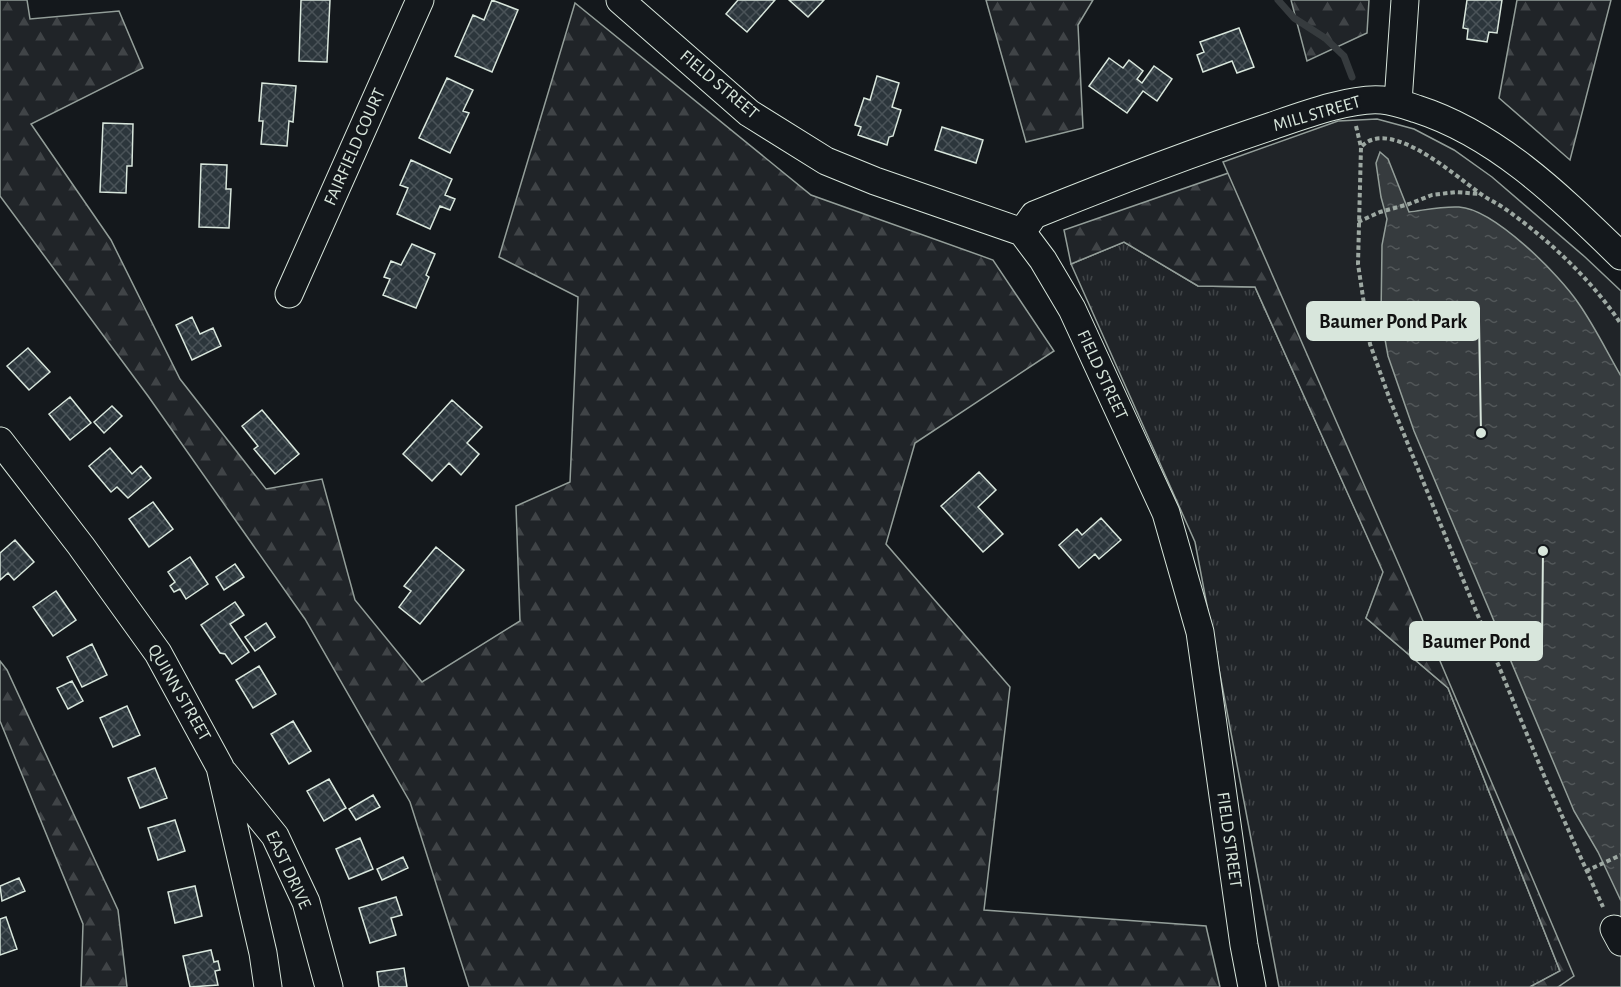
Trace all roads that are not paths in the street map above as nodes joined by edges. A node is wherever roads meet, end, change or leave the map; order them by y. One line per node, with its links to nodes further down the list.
1 (420, 0): 7 (street, FAIRFIELD COURT)
2 (620, 0): 5 (street, FIELD STREET)
3 (1405, 0): 4 (street)
4 (1398, 102): 5 (street, MILL STREET); 6 (street, MILL STREET)
5 (1022, 232): 12 (street, FIELD STREET)
6 (1621, 256)
7 (289, 294)
8 (0, 441): 9 (street, QUINN STREET)
9 (220, 767): 10 (street, QUINN STREET); 11 (street, EAST DRIVE)
10 (268, 987)
11 (329, 987)
12 (1252, 987)

